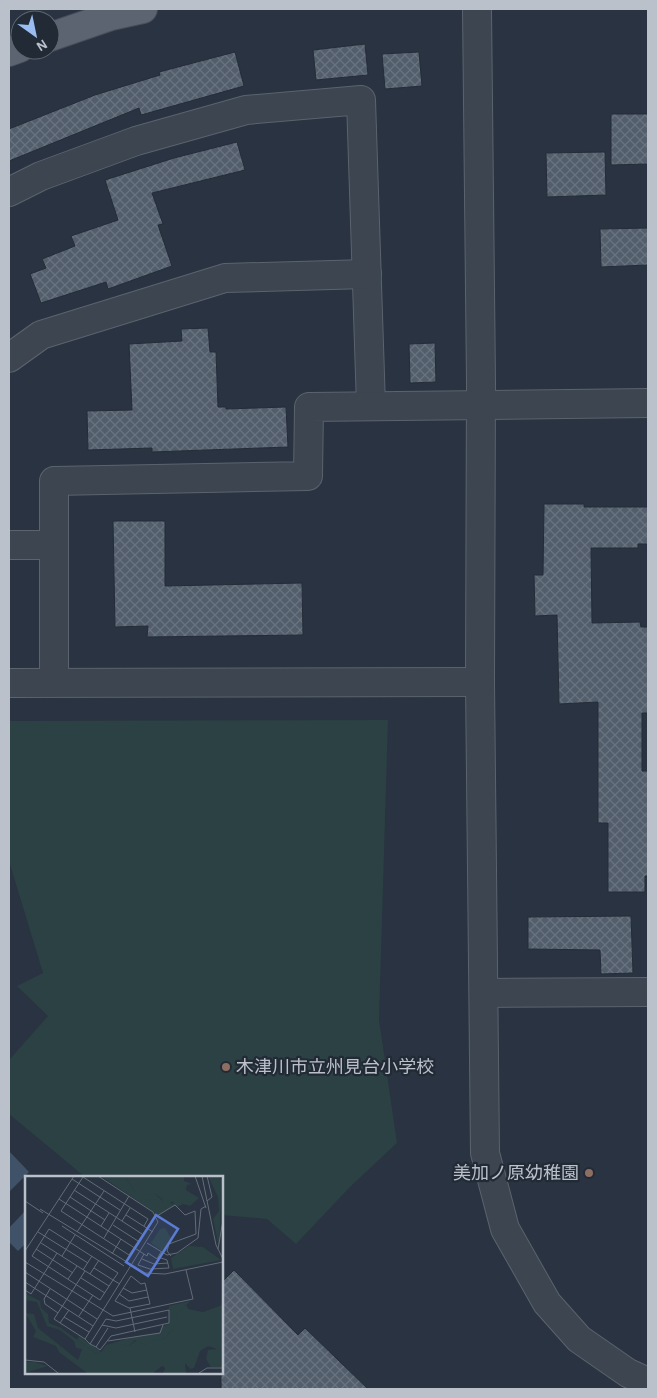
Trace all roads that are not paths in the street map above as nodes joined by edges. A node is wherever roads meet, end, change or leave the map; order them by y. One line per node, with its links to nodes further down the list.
1 (143, 9): 3 (main road)
2 (476, 9): 8 (street)
3 (60, 34)
4 (9, 192): 5 (street)
5 (367, 274): 6 (street); 9 (street)
6 (9, 358)
7 (648, 403): 8 (street)
8 (481, 404): 9 (street); 13 (street)
9 (371, 406): 11 (street)
10 (9, 545): 11 (street)
11 (54, 545): 12 (street)
12 (54, 682): 13 (street); 14 (street)
13 (480, 682): 16 (street)
14 (9, 683)
15 (648, 992): 16 (street)
16 (484, 993): 17 (street)
17 (632, 1382)

